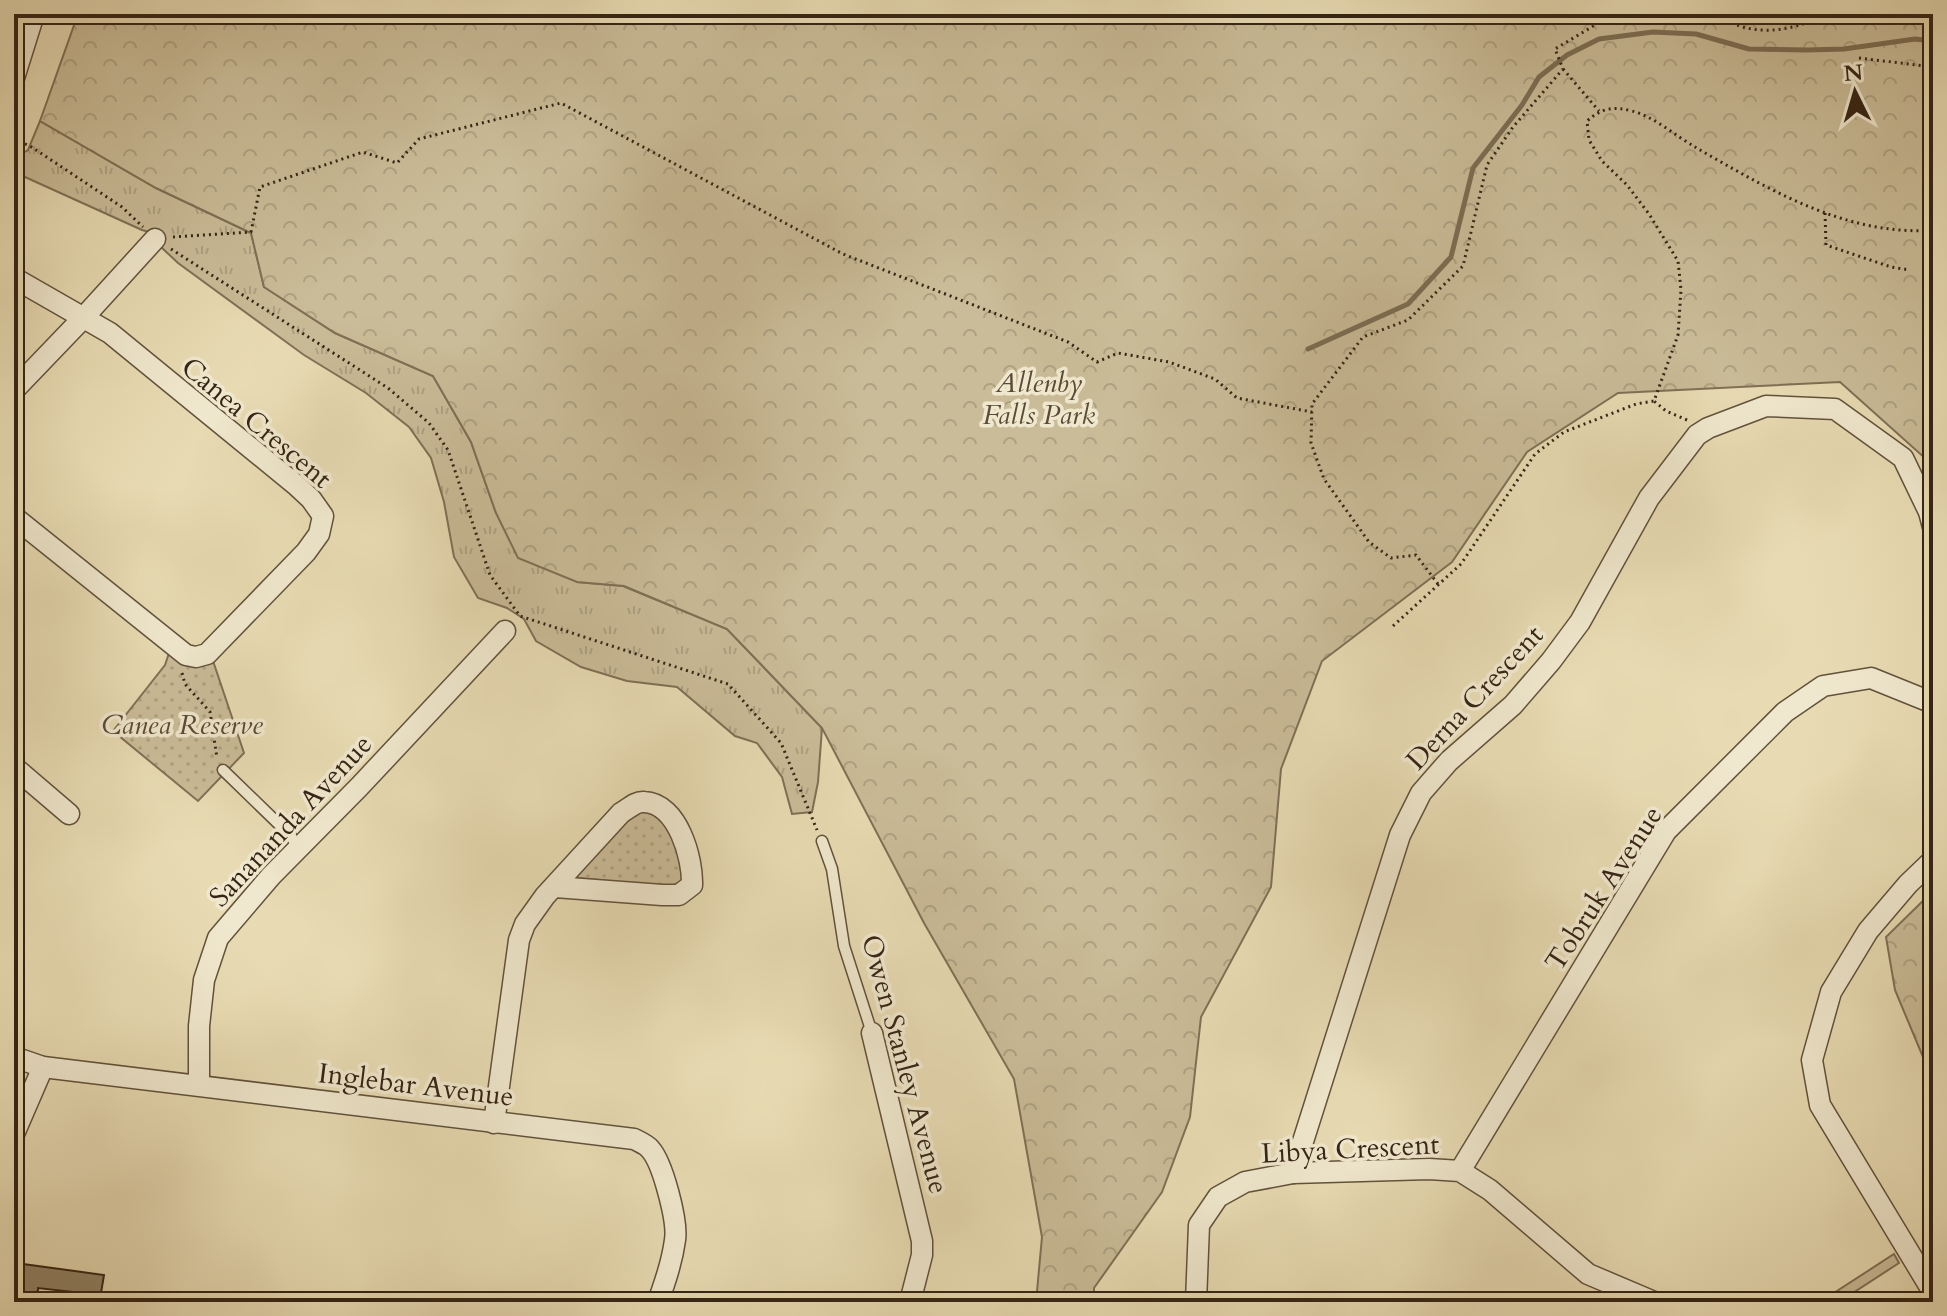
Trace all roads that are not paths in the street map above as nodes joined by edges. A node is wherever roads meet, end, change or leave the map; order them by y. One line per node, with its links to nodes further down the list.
1 (34, 14): 2 (street)
2 (14, 78)
3 (155, 239): 5 (street)
4 (14, 278): 5 (street)
5 (84, 317): 6 (street); 7 (street, Canea Crescent)
6 (14, 390)
7 (14, 517)
8 (1933, 527): 25 (street, Derna Crescent)
9 (505, 631): 15 (street, Sanananda Avenue)
10 (1933, 703): 24 (street, Tobruk Avenue)
11 (14, 767): 13 (street)
12 (223, 770): 15 (lane)
13 (69, 814)
14 (822, 841): 18 (lane, Owen Stanley Avenue)
15 (298, 849): 21 (street, Sanananda Avenue)
16 (1933, 860): 26 (street)
17 (555, 887): 17 (street); 22 (street)
18 (872, 1033): 30 (street, Owen Stanley Avenue)
19 (14, 1057): 20 (street, Inglebar Avenue)
20 (43, 1067): 21 (street, Inglebar Avenue); 23 (street)
21 (199, 1084): 22 (street, Inglebar Avenue)
22 (494, 1123): 29 (street, Inglebar Avenue)
23 (14, 1134)
24 (1460, 1171): 25 (street, Libya Crescent); 32 (street, Libya Crescent)
25 (1293, 1173): 31 (street, Libya Crescent)
26 (1933, 1292)
27 (37, 1299): 28 (lane)
28 (59, 1302)
29 (658, 1302)
30 (910, 1302)
31 (1196, 1302)
32 (1654, 1302)

